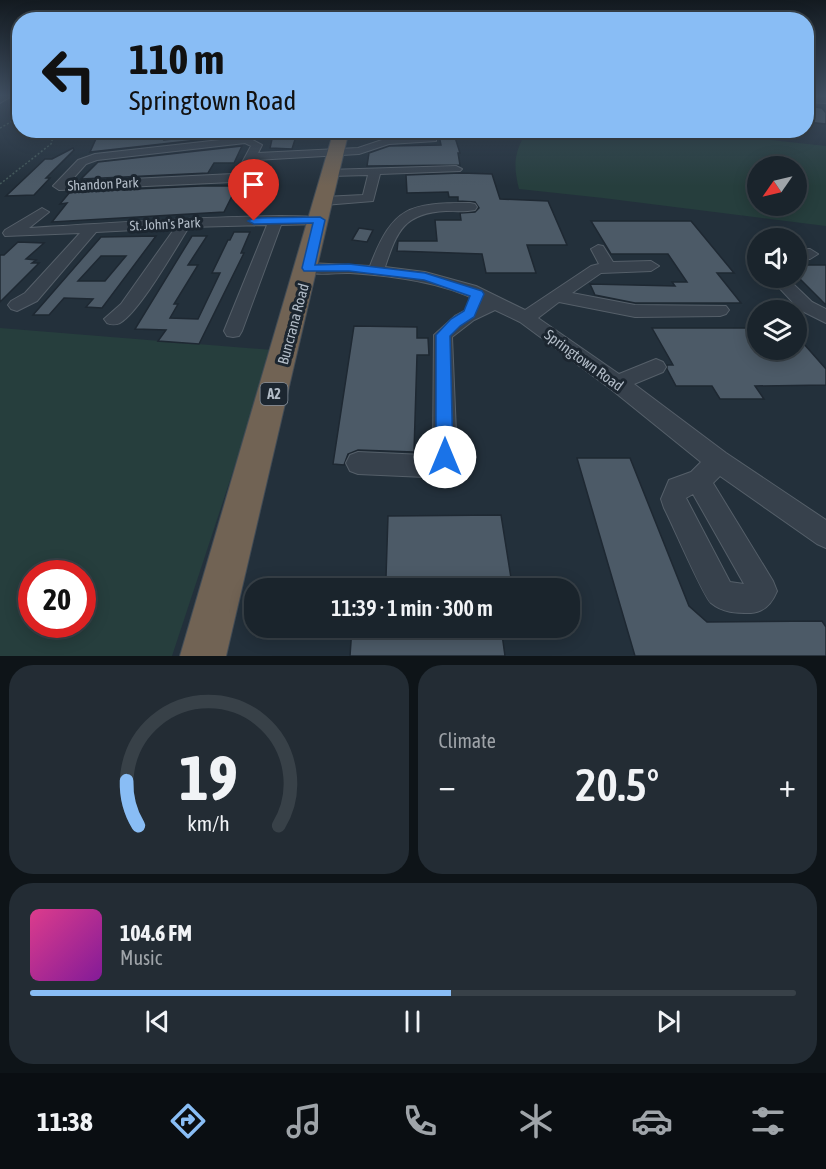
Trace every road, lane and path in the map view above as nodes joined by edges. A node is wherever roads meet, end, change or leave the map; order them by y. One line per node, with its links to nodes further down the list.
1 (53, 138): 11 (path)
2 (432, 138): 4 (street)
3 (414, 140): 10 (street)
4 (414, 140)
5 (414, 140): 10 (street)
6 (305, 154): 7 (street); 10 (street); 10 (street); 10 (street)
7 (251, 157): 7 (street, Shandon Park)
8 (456, 169): 9 (street)
9 (375, 170): 10 (street); 10 (street)
10 (335, 171): 14 (street, St. John's Park); 21 (highway, Buncrana Road / A2)
11 (0, 184)
12 (470, 207): 22 (street)
13 (42, 212): 17 (street, St. John's Park)
14 (276, 220): 15 (street, St. John's Park); 33 (street)
15 (186, 223): 16 (street, St. John's Park); 32 (street)
16 (92, 228): 17 (street, St. John's Park); 27 (street)
17 (5, 237)
18 (598, 249): 20 (street)
19 (651, 266): 20 (street)
20 (609, 267): 25 (street)
21 (308, 268): 22 (street, Springtown Road); 40 (highway, Buncrana Road / A2)
22 (376, 270): 24 (street, Springtown Road)
23 (788, 288): 30 (street)
24 (477, 294): 26 (street, Springtown Road); 29 (street)
25 (556, 296): 28 (street); 31 (street)
26 (496, 303): 29 (street); 31 (street, Springtown Road)
27 (17, 305)
28 (720, 310)
29 (470, 313): 37 (street)
30 (826, 316)
31 (526, 318): 35 (street, Springtown Road)
32 (113, 319)
33 (233, 331)
34 (656, 367): 35 (street)
35 (619, 384): 36 (street, Springtown Road)
36 (718, 461): 38 (street); 39 (street, Springtown Road)
37 (358, 463)
38 (699, 481)
39 (826, 535)
40 (203, 656)

